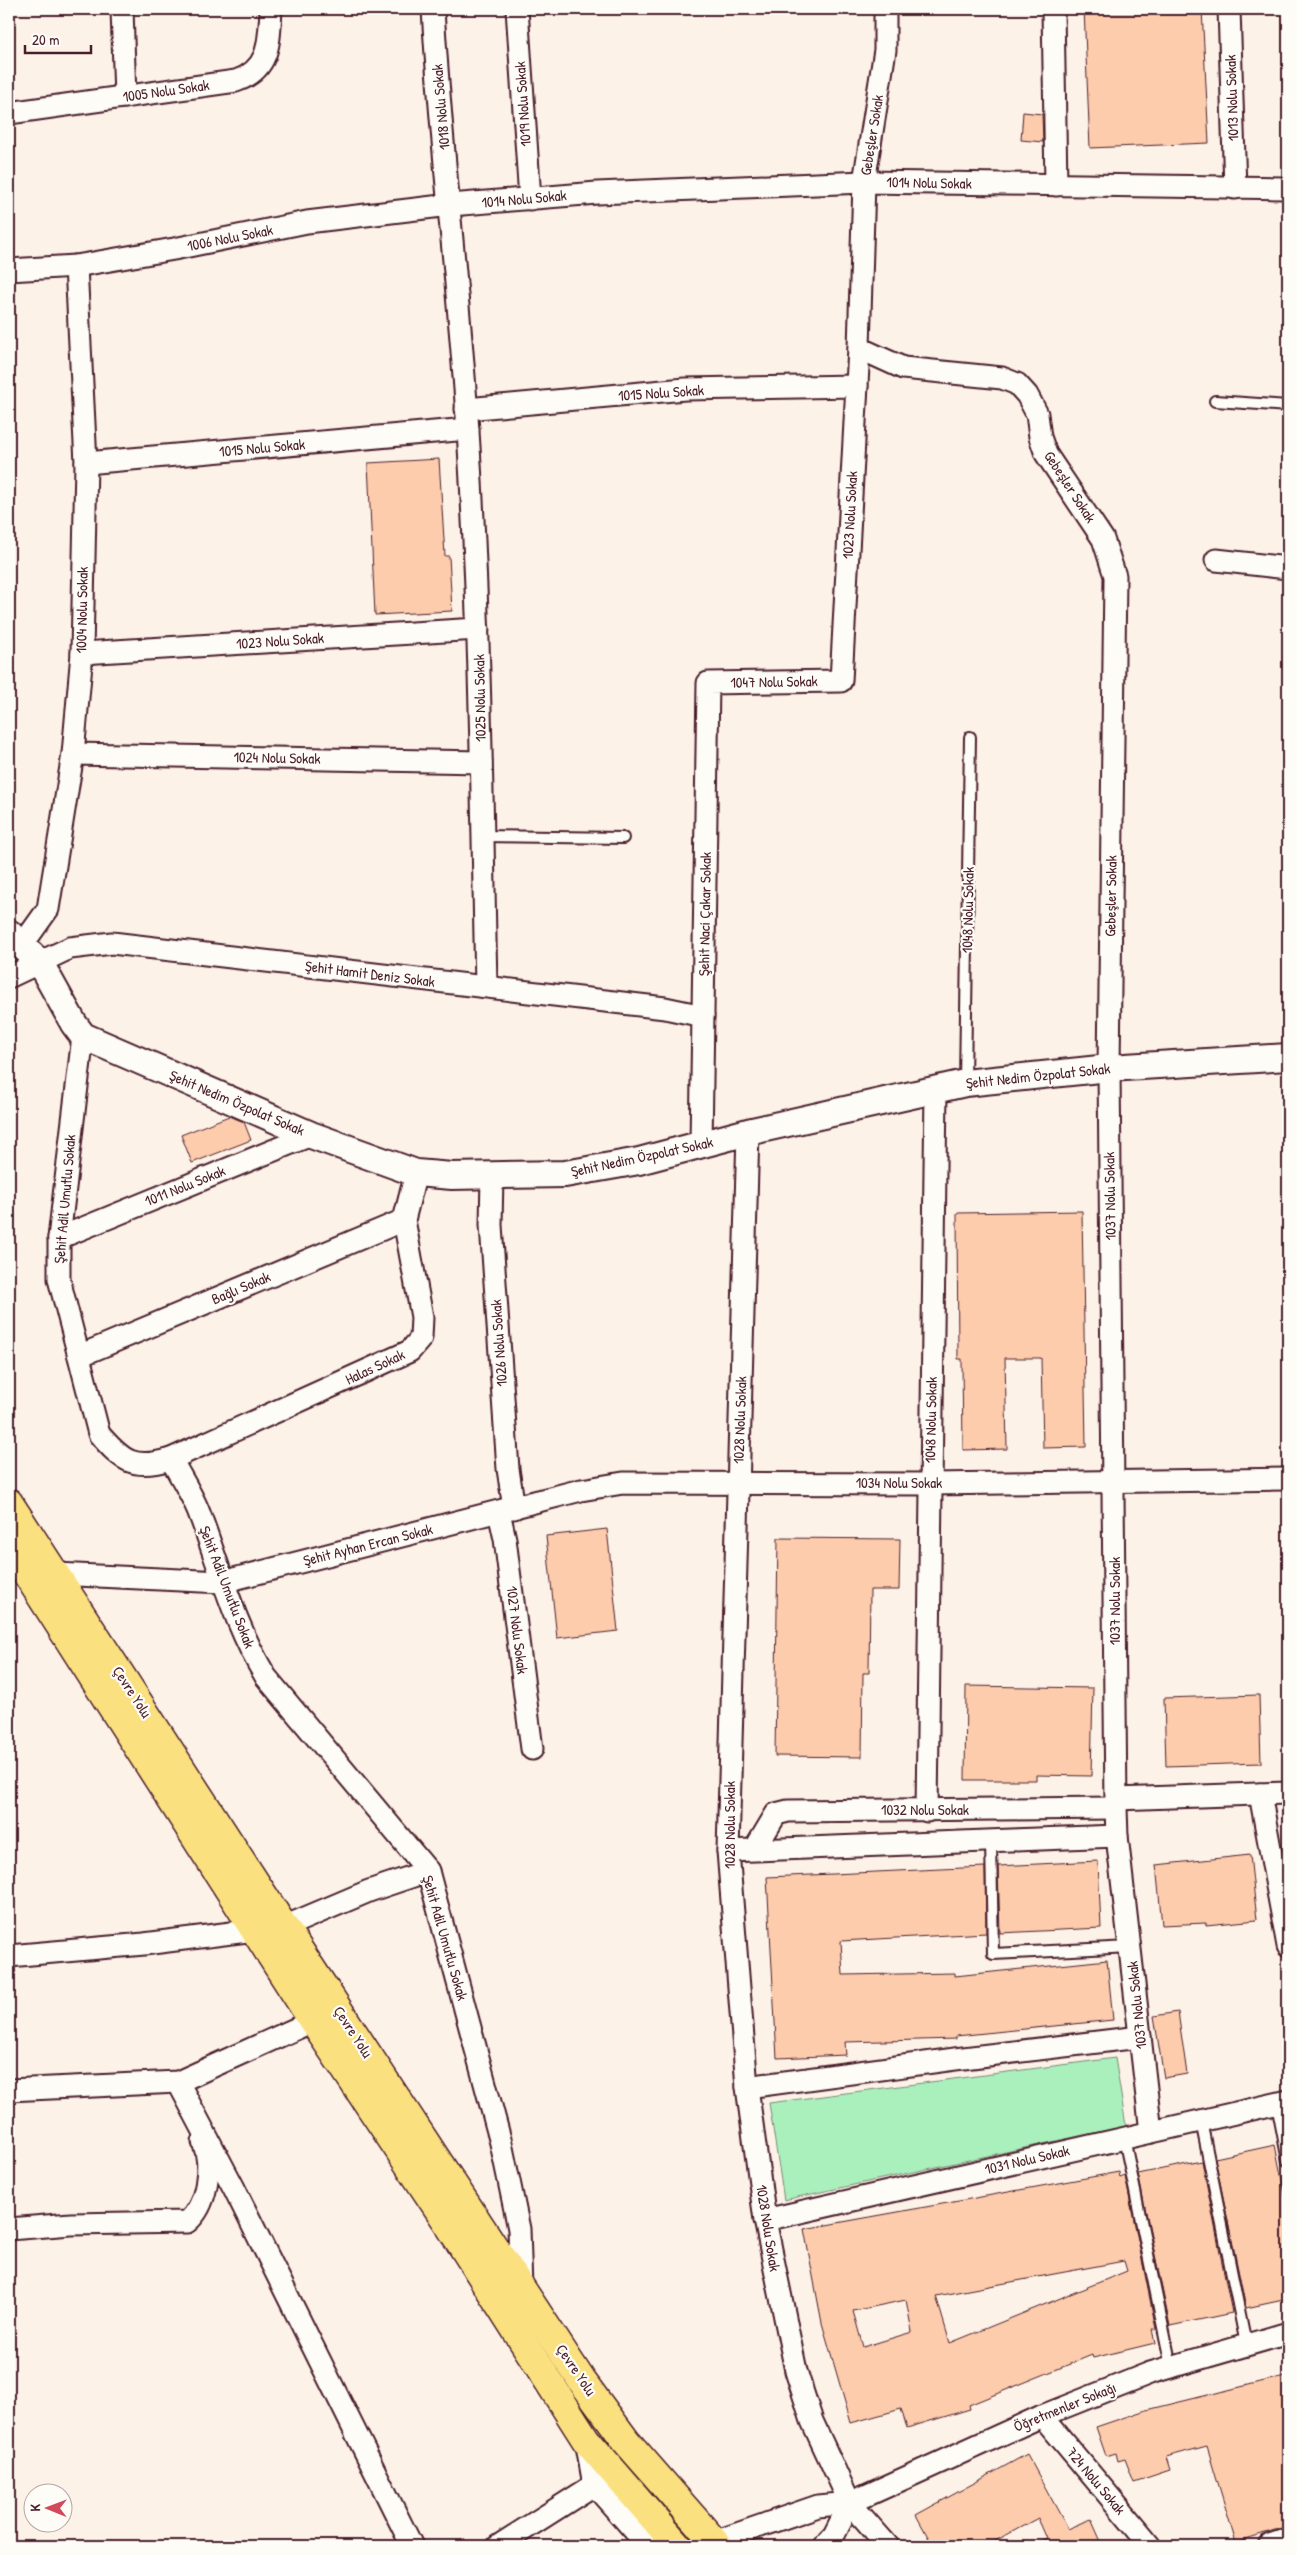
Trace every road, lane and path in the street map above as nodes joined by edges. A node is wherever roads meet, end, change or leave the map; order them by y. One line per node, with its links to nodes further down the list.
1 (122, 9): 8 (street)
2 (271, 9): 8 (street, 1005 Nolu Sokak)
3 (434, 9): 15 (street, 1018 Nolu Sokak)
4 (517, 9): 14 (street, 1019 Nolu Sokak)
5 (885, 9): 10 (street, Gebeşler Sokak)
6 (1053, 9): 11 (street)
7 (1229, 9): 12 (street, 1013 Nolu Sokak)
8 (125, 97): 9 (street, 1005 Nolu Sokak)
9 (9, 113)
10 (864, 182): 11 (street, 1014 Nolu Sokak); 14 (street, 1014 Nolu Sokak); 18 (street, Gebeşler Sokak)
11 (1056, 185): 12 (street, 1014 Nolu Sokak)
12 (1235, 188): 13 (street, 1014 Nolu Sokak)
13 (1288, 188)
14 (530, 199): 15 (street, 1014 Nolu Sokak)
15 (450, 205): 16 (street, 1006 Nolu Sokak); 22 (street, 1018 Nolu Sokak)
16 (76, 266): 17 (street, 1006 Nolu Sokak); 23 (street, 1004 Nolu Sokak)
17 (9, 270)
18 (859, 348): 19 (street, 1023 Nolu Sokak); 41 (street, Gebeşler Sokak)
19 (857, 386): 22 (street, 1015 Nolu Sokak); 28 (street, 1023 Nolu Sokak)
20 (1215, 401): 21 (lane)
21 (1288, 406)
22 (467, 419): 23 (street, 1015 Nolu Sokak); 26 (street, 1025 Nolu Sokak)
23 (86, 463): 27 (street, 1004 Nolu Sokak)
24 (1216, 560): 25 (street)
25 (1288, 568)
26 (478, 628): 27 (street, 1023 Nolu Sokak); 32 (street, 1025 Nolu Sokak)
27 (82, 653): 31 (street, 1004 Nolu Sokak)
28 (841, 681): 29 (street, 1047 Nolu Sokak)
29 (708, 683): 38 (street, Şehit Naci Çakar Sokak)
30 (970, 736): 42 (lane, 1048 Nolu Sokak)
31 (73, 754): 32 (street, 1024 Nolu Sokak); 35 (street, 1004 Nolu Sokak)
32 (481, 762): 33 (street, 1025 Nolu Sokak)
33 (483, 836): 34 (lane); 37 (street, 1025 Nolu Sokak)
34 (624, 838)
35 (24, 947): 36 (street, Şehit Hamit Deniz Sokak); 37 (street, Şehit Hamit Deniz Sokak); 39 (street)
36 (9, 977)
37 (486, 986): 38 (street, Şehit Hamit Deniz Sokak)
38 (703, 1016): 46 (street, Şehit Naci Çakar Sokak)
39 (83, 1036): 45 (street, Şehit Nedim Özpolat Sokak); 50 (street, Şehit Adil Umutlu Sokak)
40 (1288, 1057): 41 (street, Şehit Nedim Özpolat Sokak)
41 (1109, 1068): 42 (street, Şehit Nedim Özpolat Sokak); 54 (street, 1037 Nolu Sokak)
42 (965, 1084): 43 (street, Şehit Nedim Özpolat Sokak)
43 (936, 1088): 44 (street, Şehit Nedim Özpolat Sokak); 56 (street, 1048 Nolu Sokak)
44 (748, 1132): 46 (street, Şehit Nedim Özpolat Sokak); 55 (street, 1028 Nolu Sokak)
45 (311, 1135): 47 (street, Şehit Nedim Özpolat Sokak); 50 (street, 1011 Nolu Sokak)
46 (702, 1145): 48 (street, Şehit Nedim Özpolat Sokak)
47 (416, 1173): 48 (street, Şehit Nedim Özpolat Sokak); 49 (street, Halas Sokak)
48 (492, 1176): 58 (street, 1026 Nolu Sokak)
49 (404, 1220): 51 (street, Bağlı Sokak); 52 (street, Halas Sokak)
50 (59, 1238): 51 (street, Şehit Adil Umutlu Sokak)
51 (78, 1356): 52 (street, Şehit Adil Umutlu Sokak)
52 (171, 1459): 61 (street, Şehit Adil Umutlu Sokak)
53 (1288, 1479): 54 (street, 1034 Nolu Sokak)
54 (1114, 1480): 56 (street, 1034 Nolu Sokak); 65 (street, 1037 Nolu Sokak)
55 (738, 1482): 56 (street, 1034 Nolu Sokak); 58 (street, 1034 Nolu Sokak); 70 (street, 1028 Nolu Sokak)
56 (930, 1484): 66 (street, 1048 Nolu Sokak)
57 (9, 1503): 60 (main road, Çevre Yolu)
58 (506, 1510): 61 (street, Şehit Ayhan Ercan Sokak); 62 (street, 1027 Nolu Sokak)
59 (9, 1546): 74 (main road, Çevre Yolu)
60 (56, 1574): 61 (street, Şehit Ayhan Ercan Sokak); 73 (main road, Çevre Yolu)
61 (222, 1582): 71 (street, Şehit Adil Umutlu Sokak)
62 (532, 1749)
63 (1288, 1793): 64 (street, 1032 Nolu Sokak)
64 (1260, 1794): 65 (street, 1032 Nolu Sokak); 72 (street)
65 (1116, 1803): 66 (street, 1032 Nolu Sokak); 67 (street, 1037 Nolu Sokak)
66 (927, 1811): 69 (street, 1032 Nolu Sokak)
67 (1118, 1836): 68 (street); 76 (street, 1037 Nolu Sokak)
68 (991, 1841): 69 (street); 76 (lane)
69 (755, 1850): 70 (street)
70 (728, 1851): 81 (street, 1028 Nolu Sokak)
71 (428, 1871): 73 (street); 90 (street, Şehit Adil Umutlu Sokak)
72 (1285, 1915): 75 (street)
73 (284, 1927): 90 (main road, Çevre Yolu)
74 (254, 1930): 77 (street); 78 (main road, Çevre Yolu)
75 (1288, 1946)
76 (1130, 1947): 79 (street, 1037 Nolu Sokak)
77 (9, 1956)
78 (313, 2021): 80 (street); 95 (main road, Çevre Yolu)
79 (1140, 2037): 81 (street); 85 (street, 1037 Nolu Sokak)
80 (178, 2082): 82 (street); 89 (street); 100 (street)
81 (746, 2087): 88 (street, 1028 Nolu Sokak)
82 (9, 2090)
83 (1282, 2102): 84 (street, 1031 Nolu Sokak); 87 (lane)
84 (1201, 2121): 85 (street, 1031 Nolu Sokak); 92 (lane)
85 (1151, 2132): 86 (street, 1031 Nolu Sokak)
86 (1124, 2138): 88 (street, 1031 Nolu Sokak); 93 (lane)
87 (1288, 2161)
88 (765, 2220): 97 (street, 1028 Nolu Sokak)
89 (9, 2229)
90 (521, 2288): 99 (main road, Çevre Yolu)
91 (1288, 2333): 92 (street, Öğretmenler Sokağı)
92 (1246, 2344): 93 (street, Öğretmenler Sokağı)
93 (1171, 2366): 94 (street, Öğretmenler Sokağı)
94 (1042, 2416): 97 (street, Öğretmenler Sokağı); 106 (street, 724 Nolu Sokak)
95 (586, 2440): 96 (street); 103 (main road, Çevre Yolu)
96 (594, 2485): 101 (street); 102 (street)
97 (850, 2503): 99 (street, Öğretmenler Sokağı); 104 (street); 105 (street, 1028 Nolu Sokak)
98 (1288, 2540): 107 (street)
99 (716, 2544)
100 (412, 2546)
101 (498, 2546)
102 (648, 2546)
103 (678, 2546)
104 (824, 2546)
105 (888, 2546)
106 (1151, 2546)
107 (1270, 2546)

